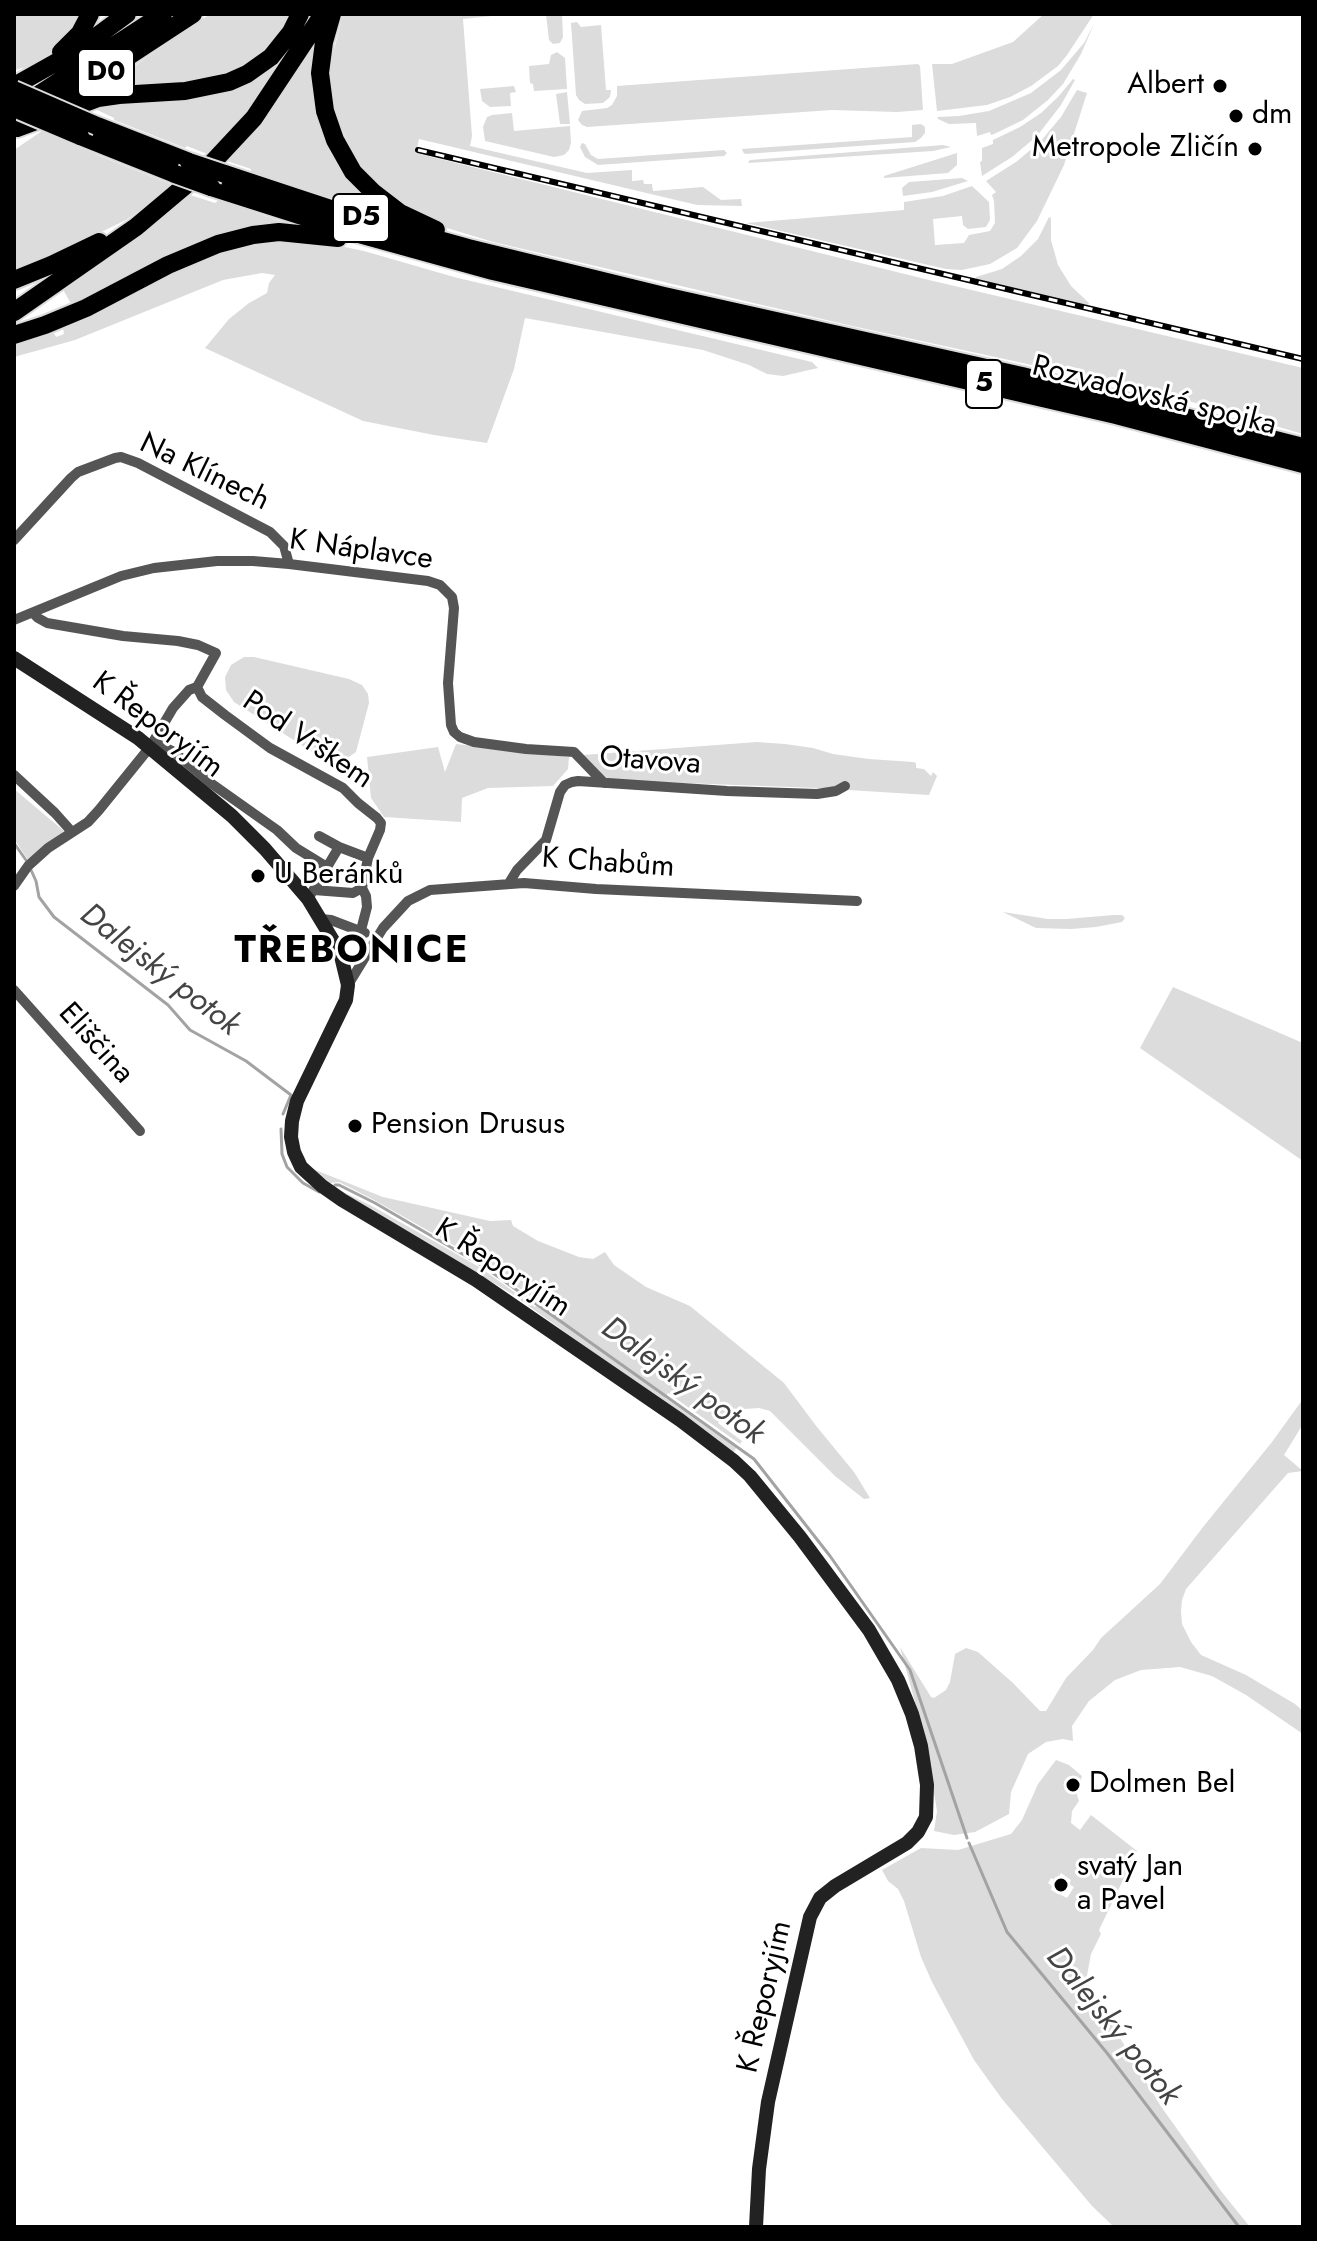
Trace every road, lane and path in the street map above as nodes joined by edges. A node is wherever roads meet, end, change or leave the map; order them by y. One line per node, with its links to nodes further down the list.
1 (90, 14): 8 (highway)
2 (127, 14): 8 (highway)
3 (163, 14): 9 (highway, D0)
4 (193, 14): 9 (highway, D0)
5 (300, 14): 9 (highway)
6 (323, 14): 10 (highway)
7 (332, 14): 13 (highway)
8 (16, 85): 10 (highway, D5, bridge)
9 (15, 119): 10 (highway, D5, bridge)
10 (182, 175): 11 (highway, D5, bridge); 14 (highway); 16 (highway)
11 (218, 181): 12 (highway, D5); 13 (highway, D5)
12 (423, 253): 15 (highway, D5); 17 (highway)
13 (498, 255): 15 (highway, D5)
14 (14, 280)
15 (663, 304): 18 (highway, Rozvadovská spojka / 5); 19 (highway, Rozvadovská spojka / 5)
16 (14, 312)
17 (14, 335)
18 (1303, 447)
19 (1303, 464)
20 (14, 540): 21 (street, Na Klínech)
21 (289, 564): 22 (street, K Náplavce); 28 (street, K Náplavce)
22 (33, 613): 23 (street, K Náplavce); 25 (street)
23 (14, 620)
24 (14, 658): 26 (street, K Řeporyjím)
25 (197, 687): 26 (street); 33 (street, Pod Vrškem)
26 (152, 745): 30 (street); 34 (street, K Řeporyjím); 38 (street, K Řeporyjím)
27 (14, 775): 30 (street)
28 (604, 783): 29 (street, Otavova); 35 (street, Otavova)
29 (845, 786)
30 (72, 832): 36 (street)
31 (319, 836): 32 (street)
32 (339, 847): 33 (street); 34 (street)
33 (368, 858): 37 (street, Pod Vrškem)
34 (327, 867): 38 (street)
35 (509, 883): 39 (street, K Chabům); 42 (street, K Chabům)
36 (14, 886)
37 (362, 888): 38 (street); 41 (street, Pod Vrškem)
38 (311, 894): 40 (street, K Řeporyjím)
39 (857, 901)
40 (321, 919): 41 (street); 43 (street, K Řeporyjím)
41 (361, 930): 42 (street)
42 (376, 938): 43 (street, K Chabům)
43 (348, 985): 46 (street, K Řeporyjím)
44 (14, 990): 45 (street, Eliščina)
45 (140, 1131)
46 (756, 2227)

